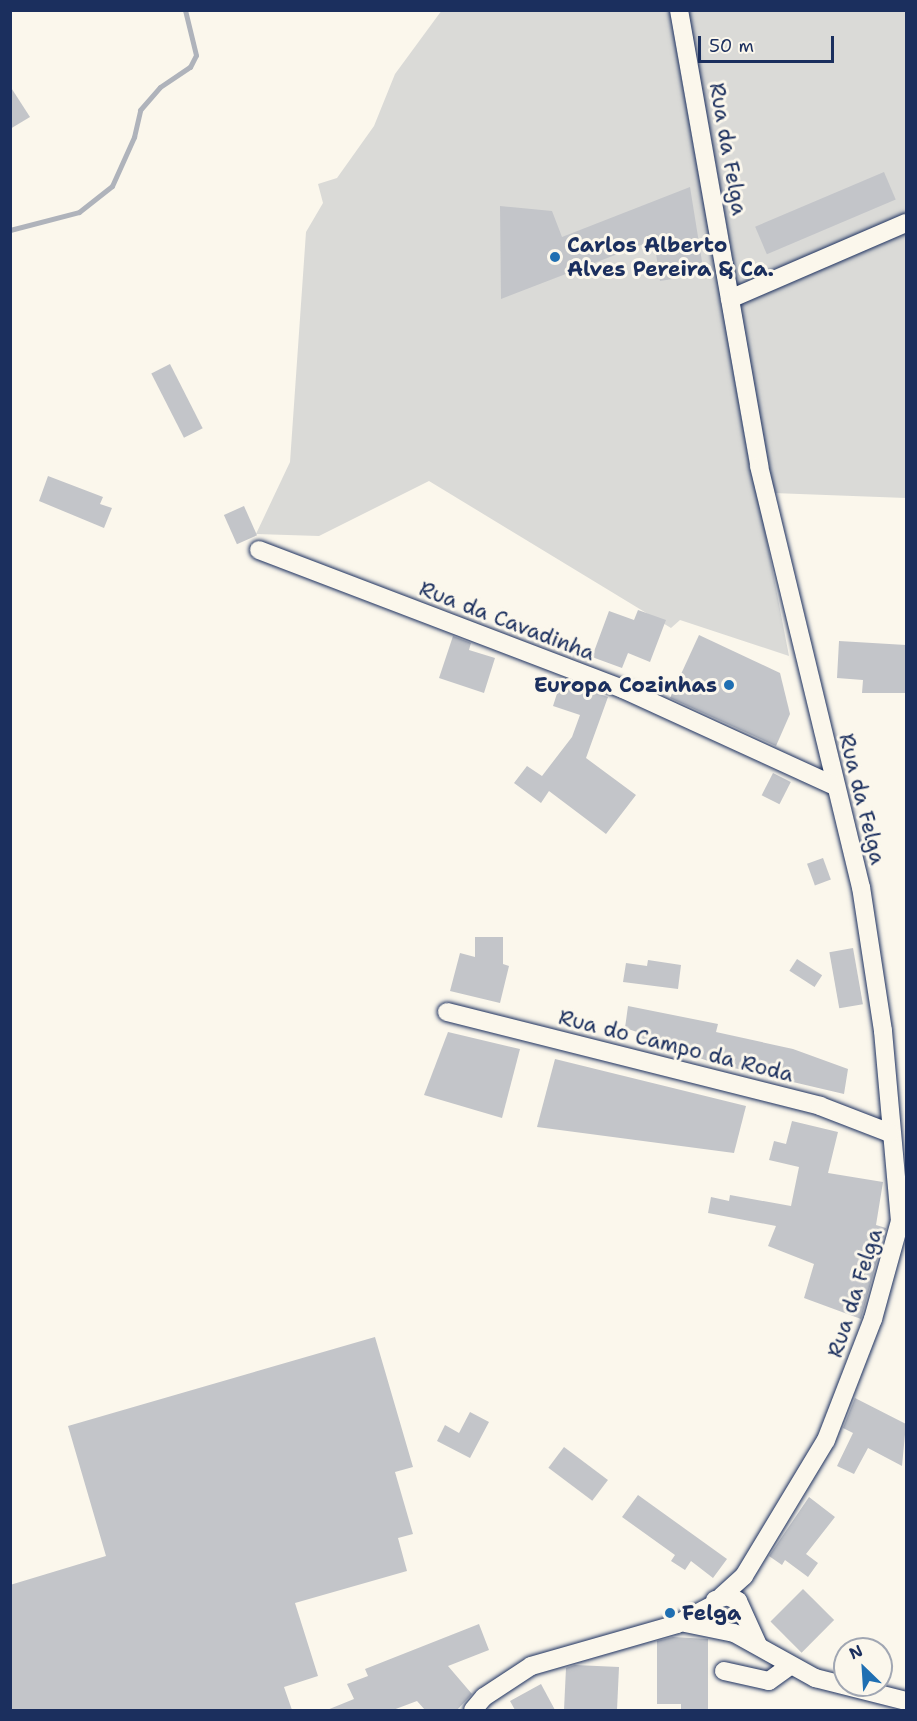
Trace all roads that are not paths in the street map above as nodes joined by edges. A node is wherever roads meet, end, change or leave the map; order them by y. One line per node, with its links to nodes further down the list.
1 (679, 10): 3 (street, Rua da Felga)
2 (906, 223): 3 (street)
3 (730, 299): 5 (street, Rua da Felga)
4 (259, 550): 5 (street, Rua da Cavadinha)
5 (835, 786): 7 (street, Rua da Felga)
6 (447, 1012): 7 (street, Rua do Campo da Roda)
7 (890, 1132): 8 (street, Rua da Felga)
8 (903, 1223): 9 (street, Rua da Felga)
9 (744, 1576): 10 (street, Rua da Felga); 11 (street, Rua da Felga)
10 (715, 1602): 11 (street); 12 (street, Rua da Felga); 13 (street)
11 (742, 1611): 13 (street); 14 (street)
12 (677, 1624): 13 (street); 18 (street)
13 (720, 1629): 14 (street)
14 (768, 1654): 15 (street)
15 (788, 1667): 16 (street); 17 (street)
16 (724, 1671)
17 (906, 1701)
18 (480, 1708)

